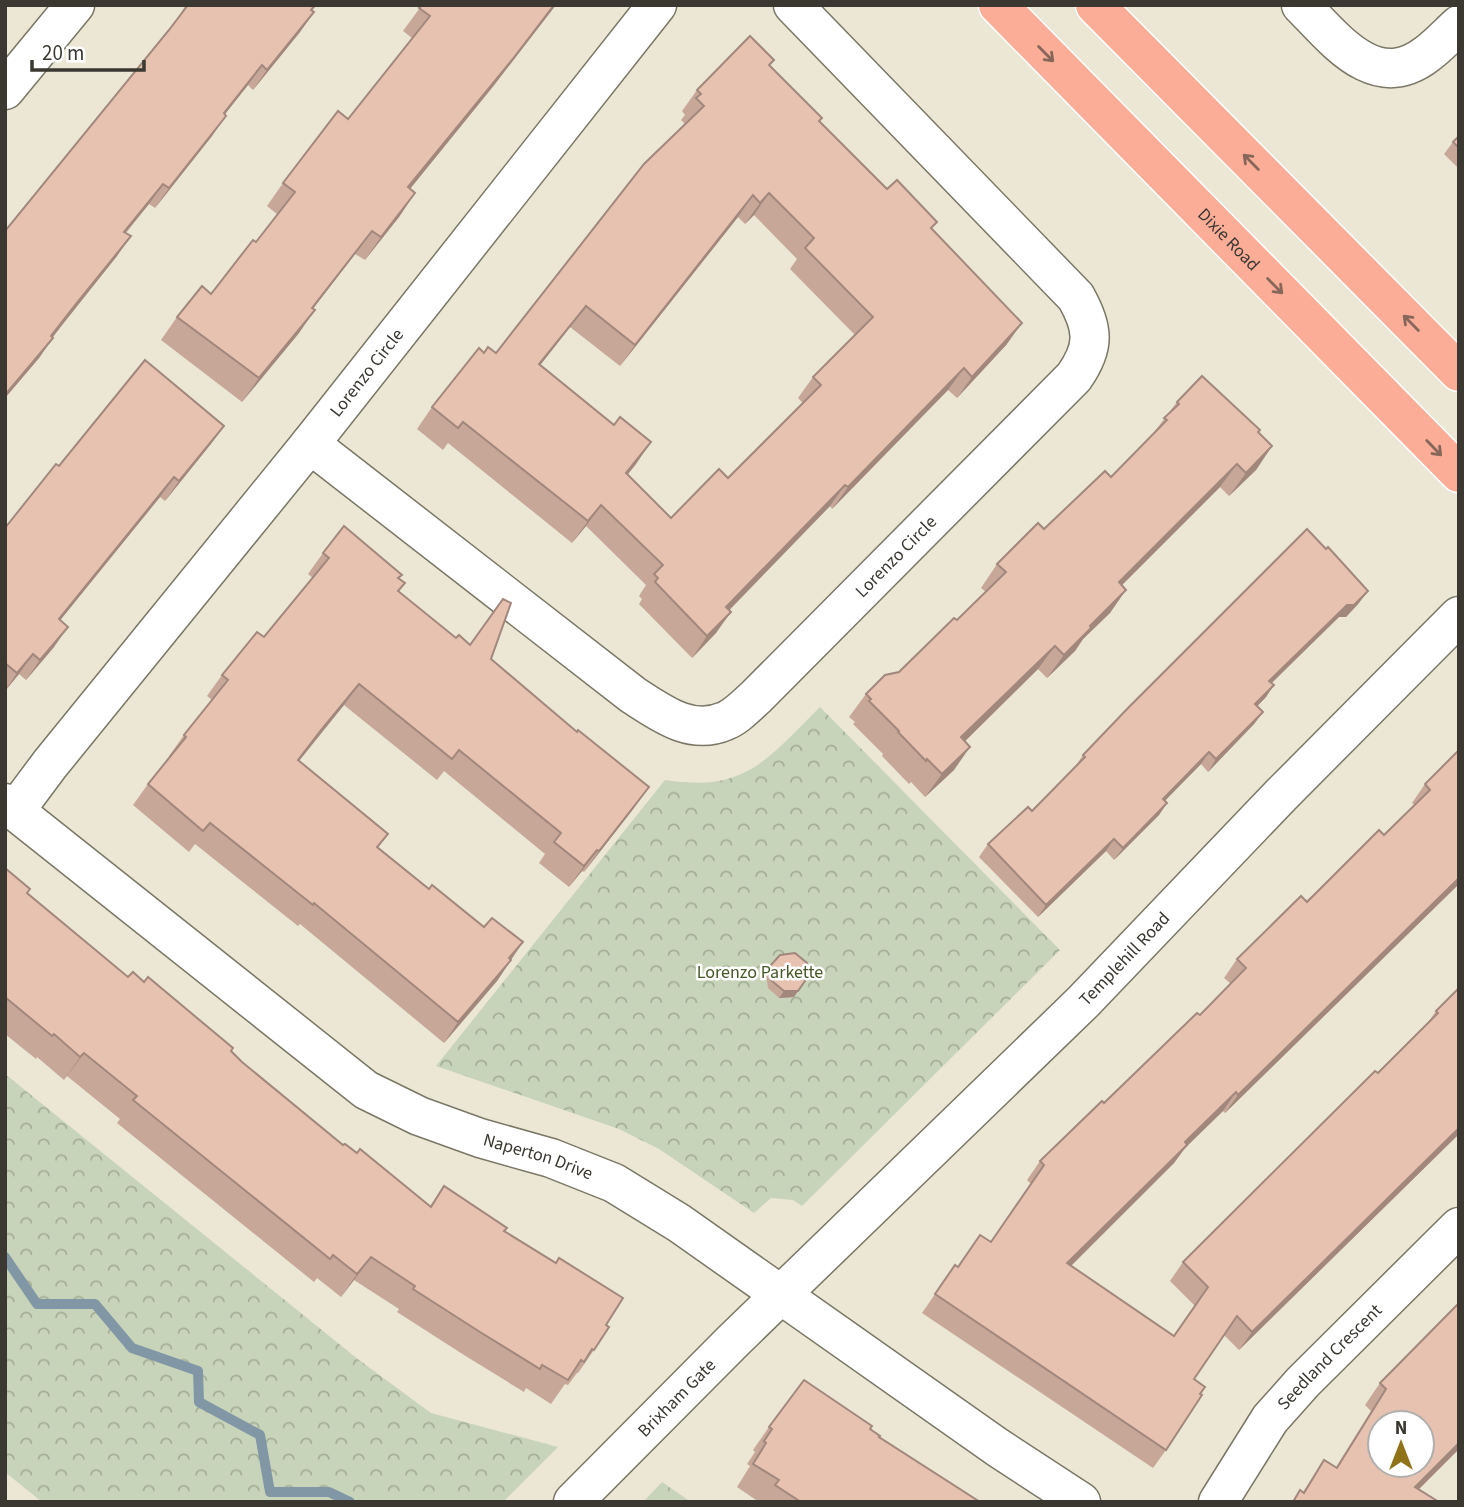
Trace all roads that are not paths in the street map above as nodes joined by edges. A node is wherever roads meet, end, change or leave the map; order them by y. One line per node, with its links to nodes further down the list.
1 (75, 5): 8 (street)
2 (657, 5): 10 (street, Lorenzo Circle)
3 (793, 5): 10 (street, Lorenzo Circle)
4 (998, 5): 11 (main road, Dixie Road, one-way to 11)
5 (1095, 5): 9 (main road, one-way to 5)
6 (1301, 5): 7 (street)
7 (1459, 25)
8 (5, 90)
9 (1459, 372)
10 (310, 444): 13 (street, Lorenzo Circle)
11 (1459, 473)
12 (1459, 616): 15 (street, Templehill Road)
13 (10, 807): 15 (street, Naperton Drive)
14 (1459, 1227): 18 (street, Seedland Crescent)
15 (780, 1296): 16 (street, Brixham Gate); 17 (street, Naperton Drive)
16 (573, 1502)
17 (1081, 1502)
18 (1218, 1502)

